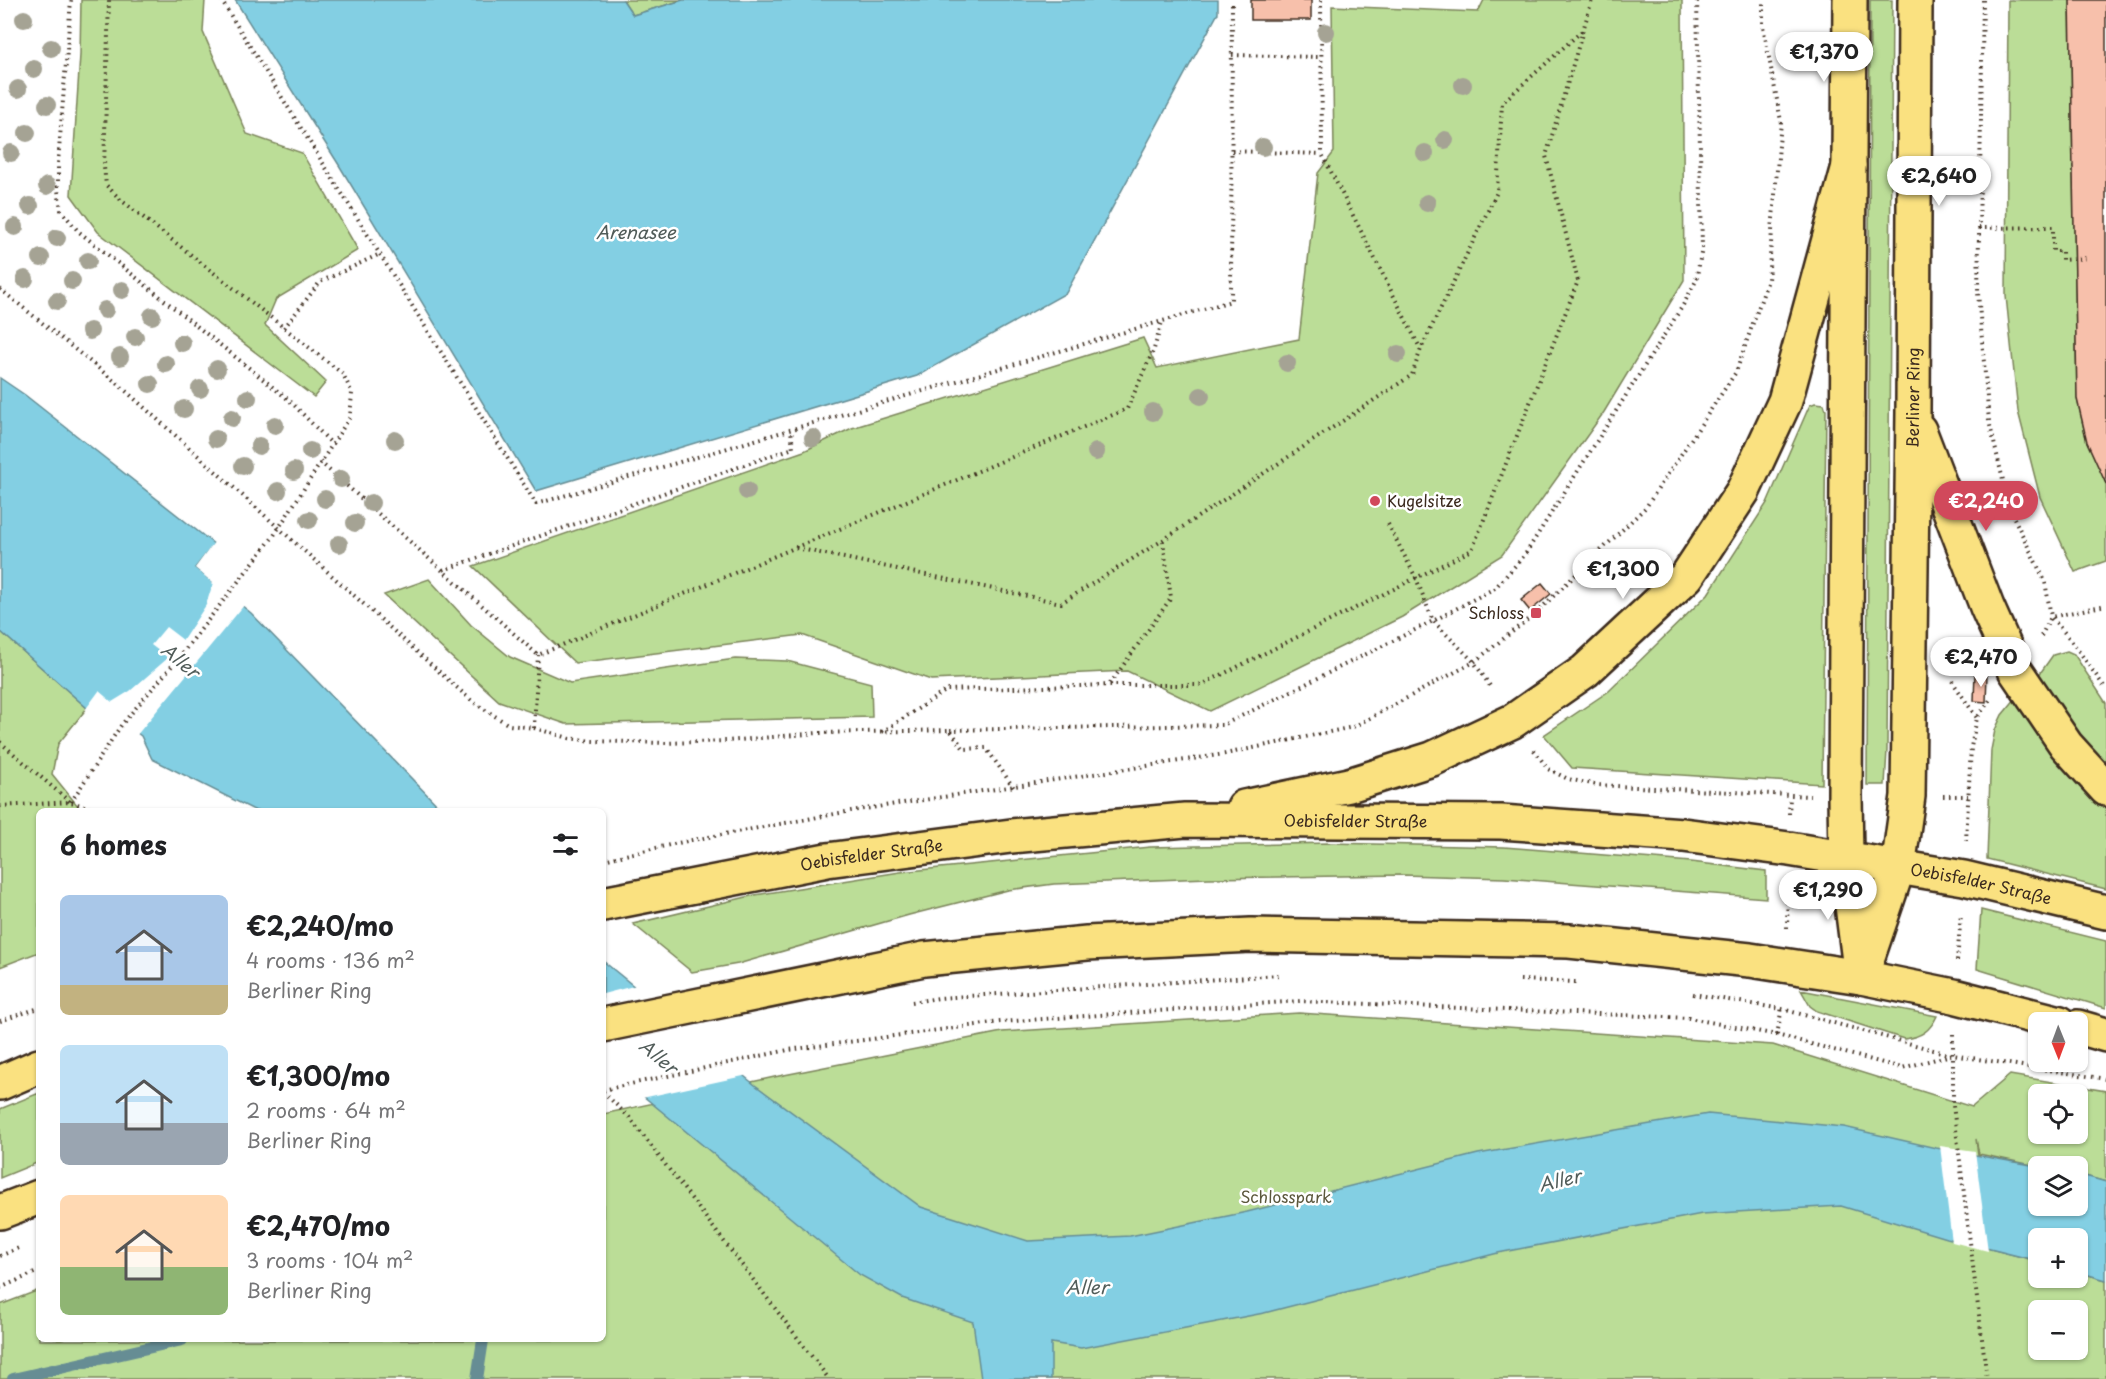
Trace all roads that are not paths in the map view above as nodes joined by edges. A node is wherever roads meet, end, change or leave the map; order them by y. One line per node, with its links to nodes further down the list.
1 (1850, 0): 3 (main road)
2 (1915, 0): 4 (main road, Berliner Ring)
3 (1849, 166): 6 (main road); 7 (main road)
4 (1913, 413): 5 (main road); 8 (main road, Berliner Ring)
5 (2106, 789)
6 (1185, 820): 7 (main road, Oebisfelder Straße); 9 (main road, Oebisfelder Straße)
7 (1846, 858): 8 (main road, Oebisfelder Straße); 11 (main road)
8 (1898, 868): 10 (main road, Oebisfelder Straße); 11 (main road, Berliner Ring)
9 (606, 904)
10 (2106, 912)
11 (1861, 976): 12 (main road); 13 (main road)
12 (2028, 1015)
13 (606, 1024)
14 (2088, 1030): 15 (main road)
15 (2106, 1035)
16 (36, 1067): 17 (main road)
17 (0, 1083)
18 (36, 1198): 19 (main road)
19 (0, 1212)

